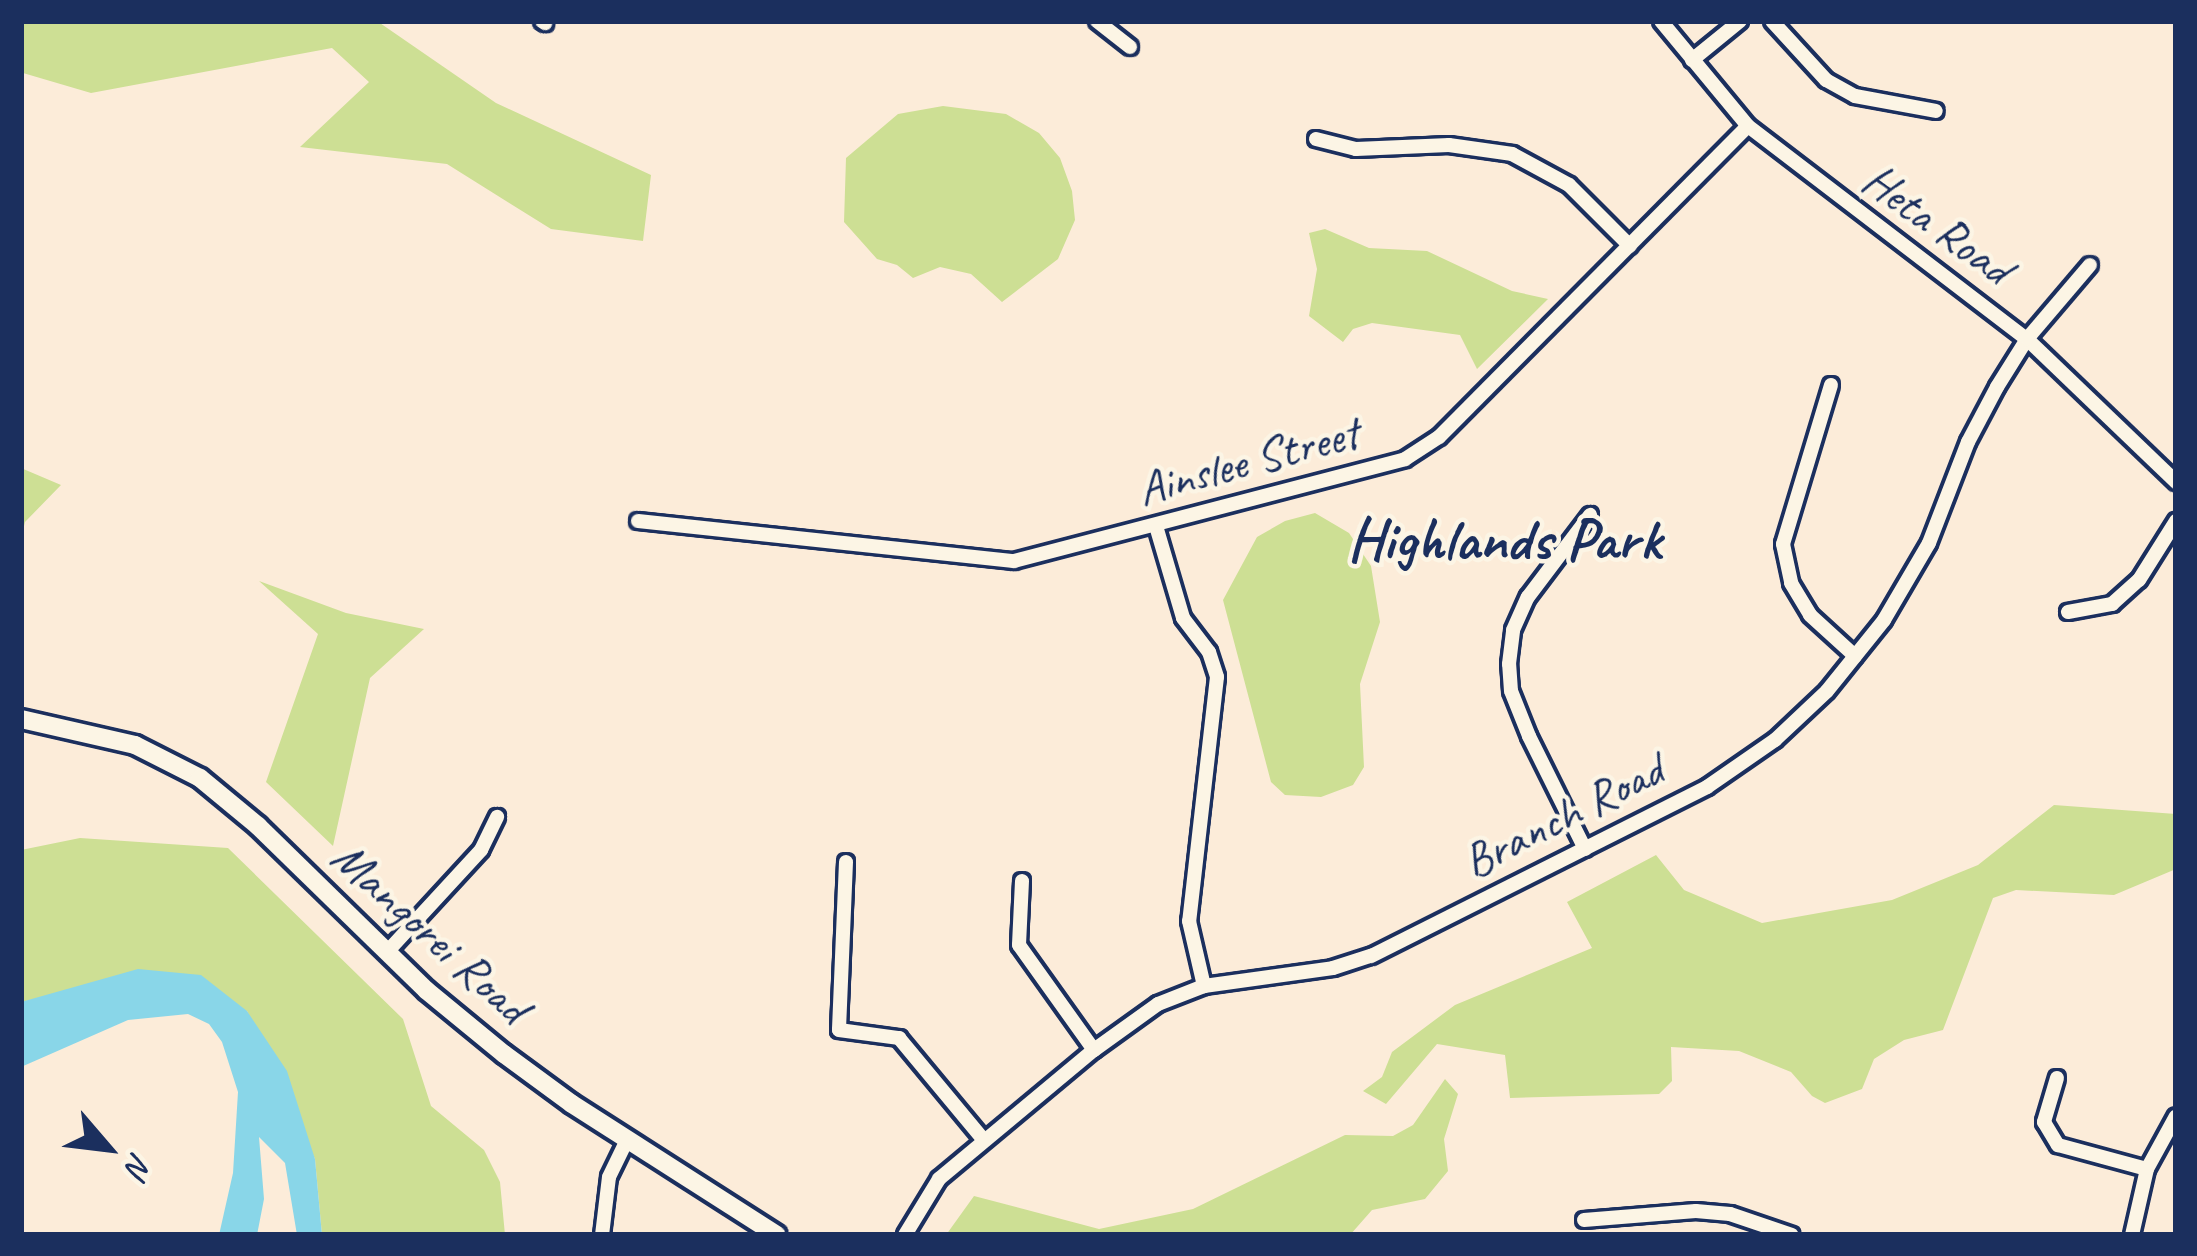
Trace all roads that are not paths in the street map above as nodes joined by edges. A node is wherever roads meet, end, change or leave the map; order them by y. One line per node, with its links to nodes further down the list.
1 (1096, 21): 5 (street)
2 (1661, 21): 6 (street, Heta Road)
3 (1740, 21): 6 (street)
4 (1772, 21): 7 (street)
5 (1130, 47)
6 (1692, 60): 8 (street, Heta Road)
7 (1936, 111)
8 (1748, 126): 10 (street, Ainslee Street); 12 (street, Heta Road)
9 (1316, 140): 10 (street)
10 (1630, 246): 18 (street, Ainslee Street)
11 (2090, 265): 12 (street, Branch Road)
12 (2027, 339): 14 (street, Heta Road); 20 (street, Branch Road)
13 (1831, 386): 20 (street)
14 (2176, 482)
15 (1590, 515): 23 (street)
16 (638, 521): 18 (street, Ainslee Street)
17 (2176, 521): 19 (street)
18 (1156, 526): 27 (street)
19 (2068, 612)
20 (1855, 656): 23 (street, Branch Road)
21 (21, 718): 26 (street, Mangorei Road)
22 (497, 817): 26 (street)
23 (1585, 849): 27 (street, Branch Road)
24 (845, 862): 31 (street)
25 (1022, 880): 28 (street)
26 (387, 952): 32 (street, Mangorei Road)
27 (1204, 986): 28 (street, Branch Road)
28 (1094, 1050): 31 (street, Branch Road)
29 (2057, 1078): 33 (street)
30 (2176, 1116): 33 (street)
31 (983, 1139): 37 (street, Branch Road)
32 (627, 1140): 35 (street); 36 (street, Mangorei Road)
33 (2146, 1169): 39 (street)
34 (1584, 1220): 38 (street)
35 (602, 1235)
36 (777, 1235)
37 (904, 1235)
38 (1792, 1235)
39 (2132, 1235)

